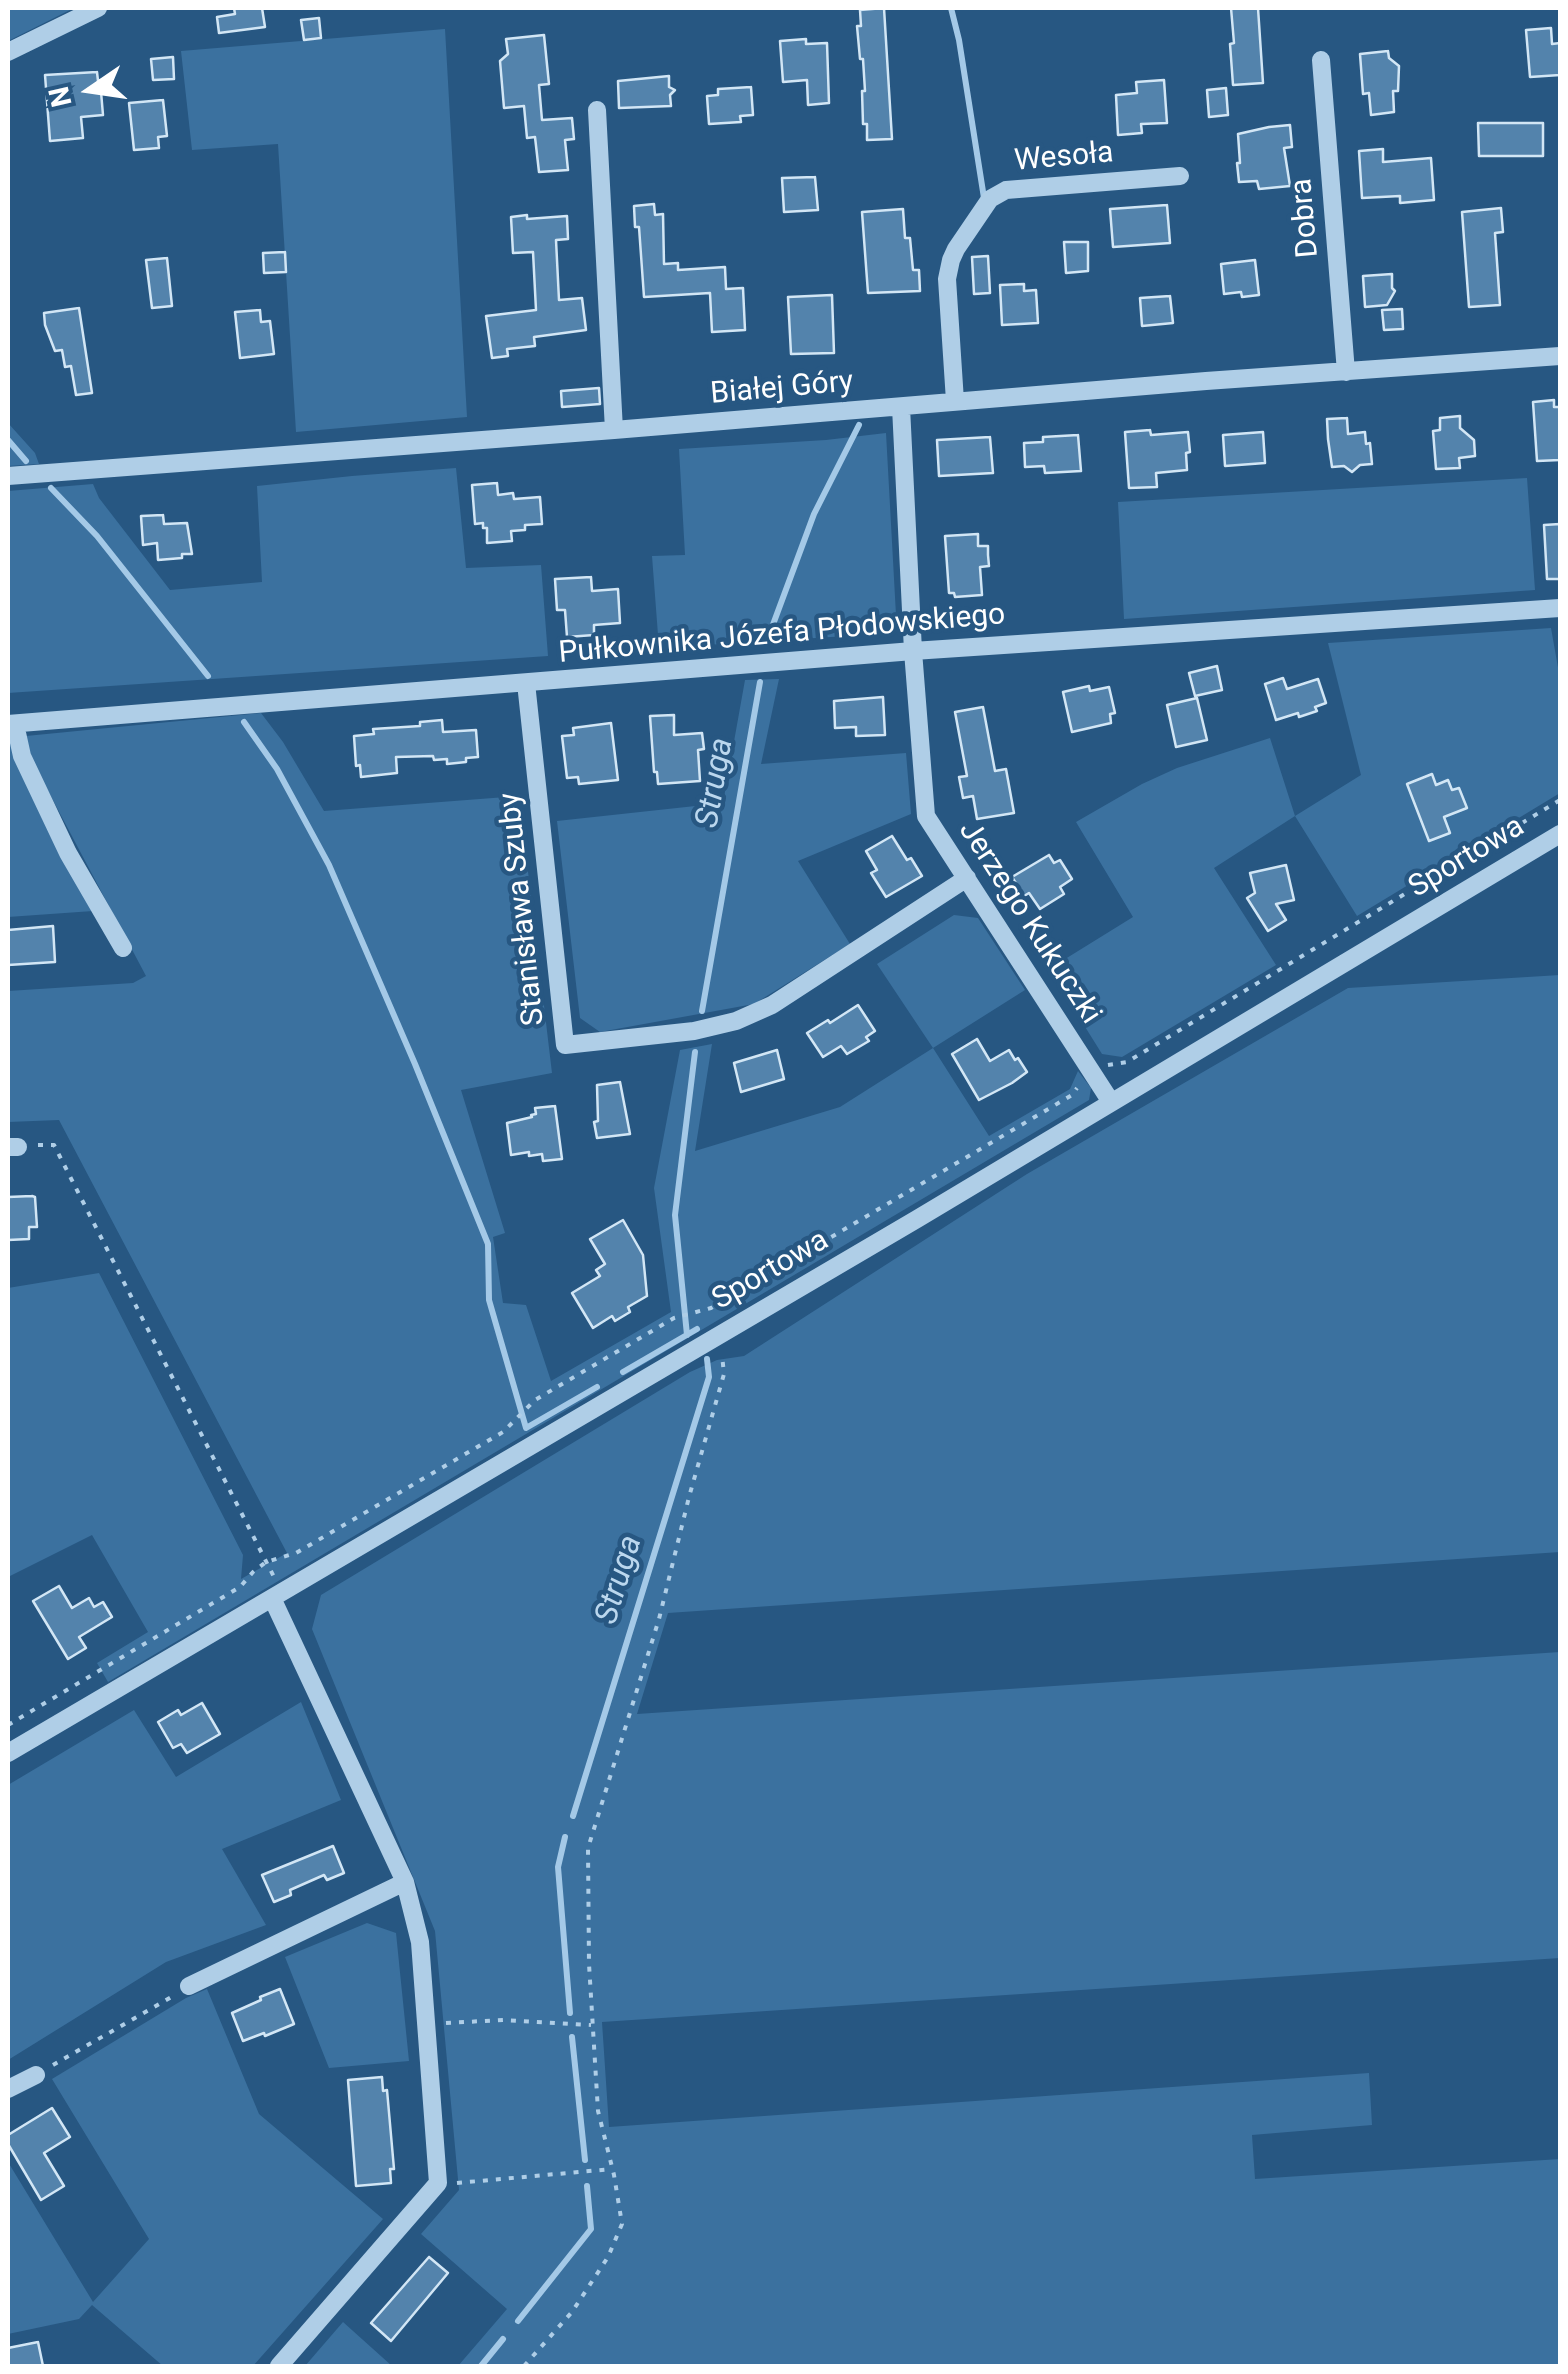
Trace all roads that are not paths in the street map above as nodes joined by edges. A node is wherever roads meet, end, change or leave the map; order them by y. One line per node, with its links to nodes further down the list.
1 (98, 8): 2 (street)
2 (8, 52)
3 (1321, 60): 7 (street, Dobra)
4 (597, 110): 10 (street)
5 (1180, 176): 8 (street, Wesoła)
6 (1560, 356): 7 (street, Białej Góry)
7 (1346, 372): 8 (street, Białej Góry)
8 (955, 401): 9 (street, Białej Góry)
9 (901, 407): 10 (street, Białej Góry); 13 (street, Jerzego Kukuczki)
10 (614, 430): 11 (street, Białej Góry)
11 (8, 476)
12 (1560, 608): 13 (street, Pułkownika Józefa Płodowskiego)
13 (912, 651): 14 (street, Pułkownika Józefa Płodowskiego); 17 (street, Jerzego Kukuczki)
14 (526, 682): 15 (street, Pułkownika Józefa Płodowskiego); 17 (street, Stanisława Szuby)
15 (11, 724): 18 (street)
16 (1560, 834): 19 (street, Sportowa)
17 (967, 878): 19 (street, Jerzego Kukuczki)
18 (123, 948)
19 (1111, 1102): 20 (street, Sportowa)
20 (277, 1595): 21 (street, Sportowa); 22 (street)
21 (8, 1752)
22 (404, 1882): 23 (street); 26 (street)
23 (189, 1986)
24 (36, 2075): 25 (street)
25 (8, 2089)
26 (279, 2366)

